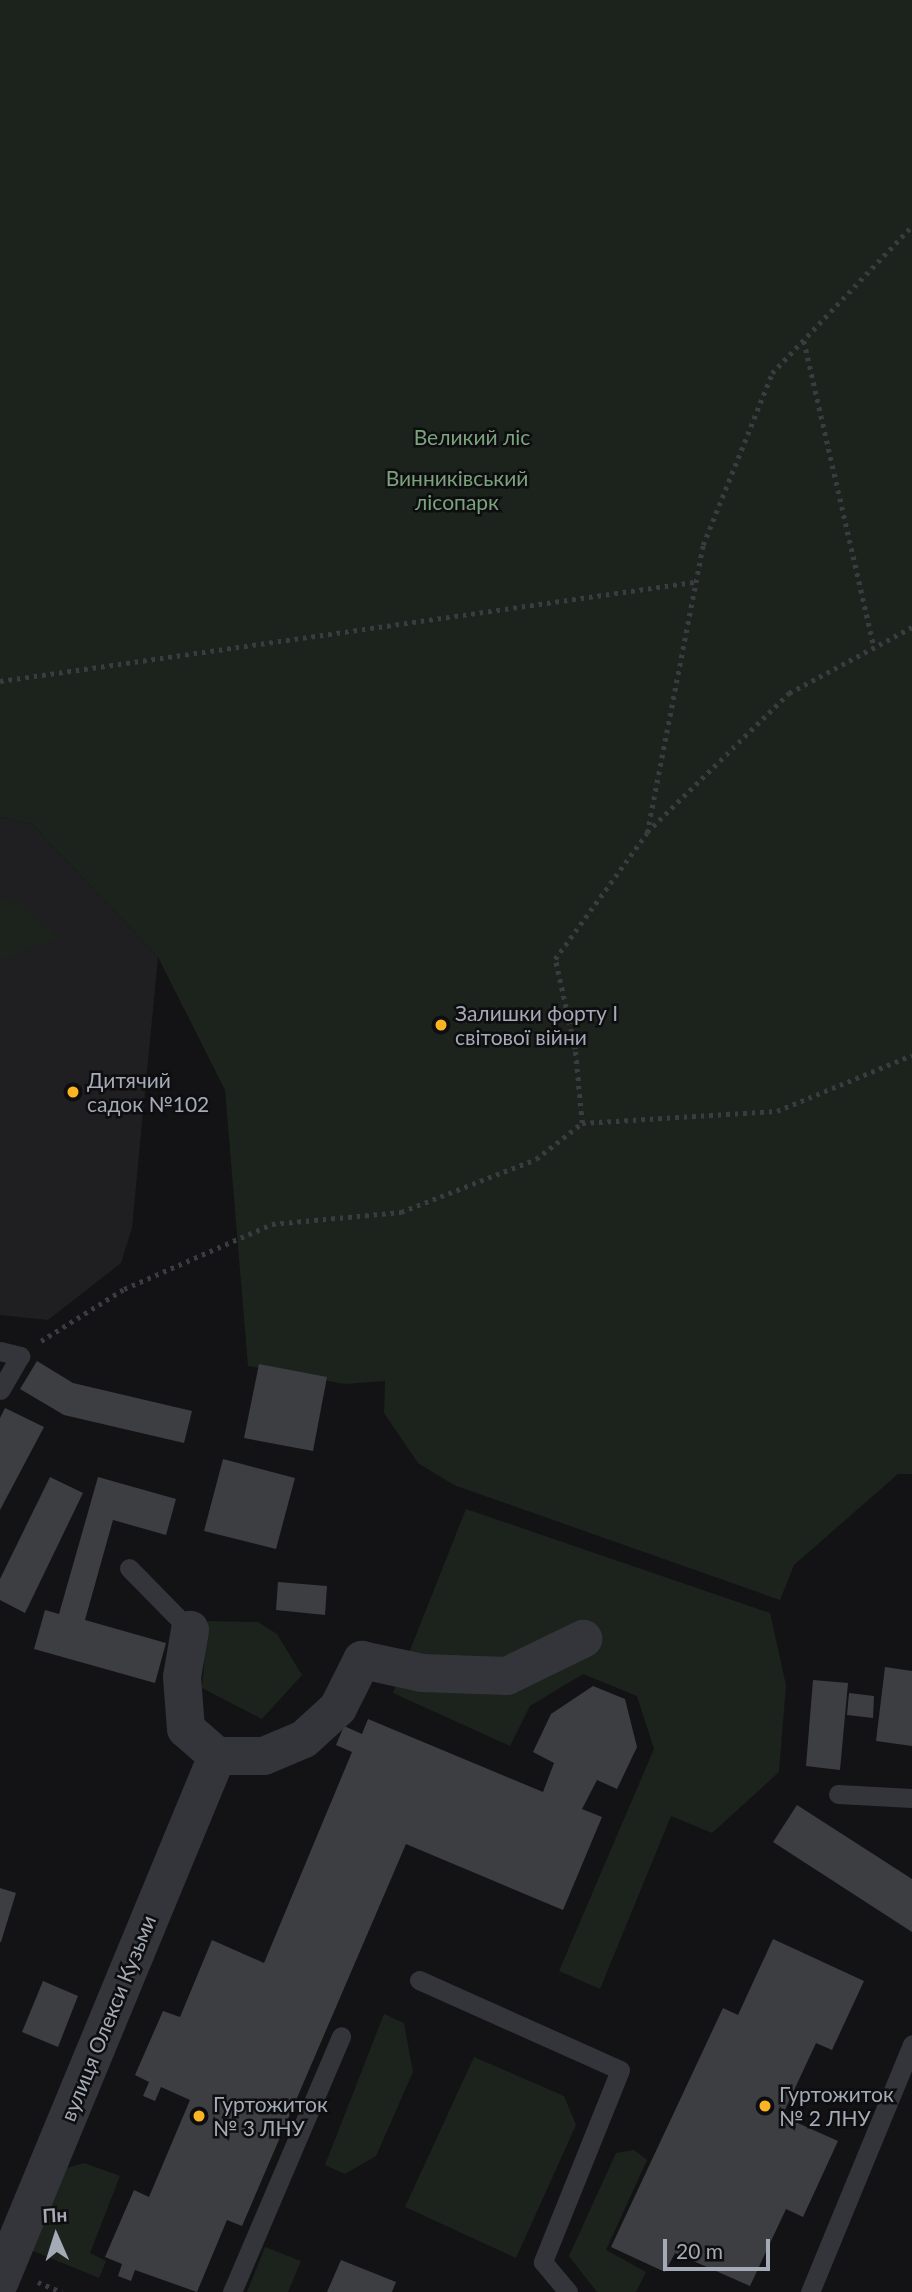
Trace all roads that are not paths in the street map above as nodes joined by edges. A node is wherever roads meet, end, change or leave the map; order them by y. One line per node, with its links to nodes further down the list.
1 (0, 1351): 2 (lane)
2 (0, 1390)
3 (129, 1567): 4 (lane)
4 (190, 1630): 6 (street)
5 (583, 1639): 6 (street)
6 (217, 1756): 12 (street, вулиця Олекси Кузьми)
7 (838, 1794): 8 (lane)
8 (912, 1798)
9 (419, 1980): 14 (lane)
10 (341, 2036): 13 (lane)
11 (912, 2044): 15 (lane)
12 (0, 2281)
13 (232, 2292)
14 (568, 2292)
15 (810, 2292)

